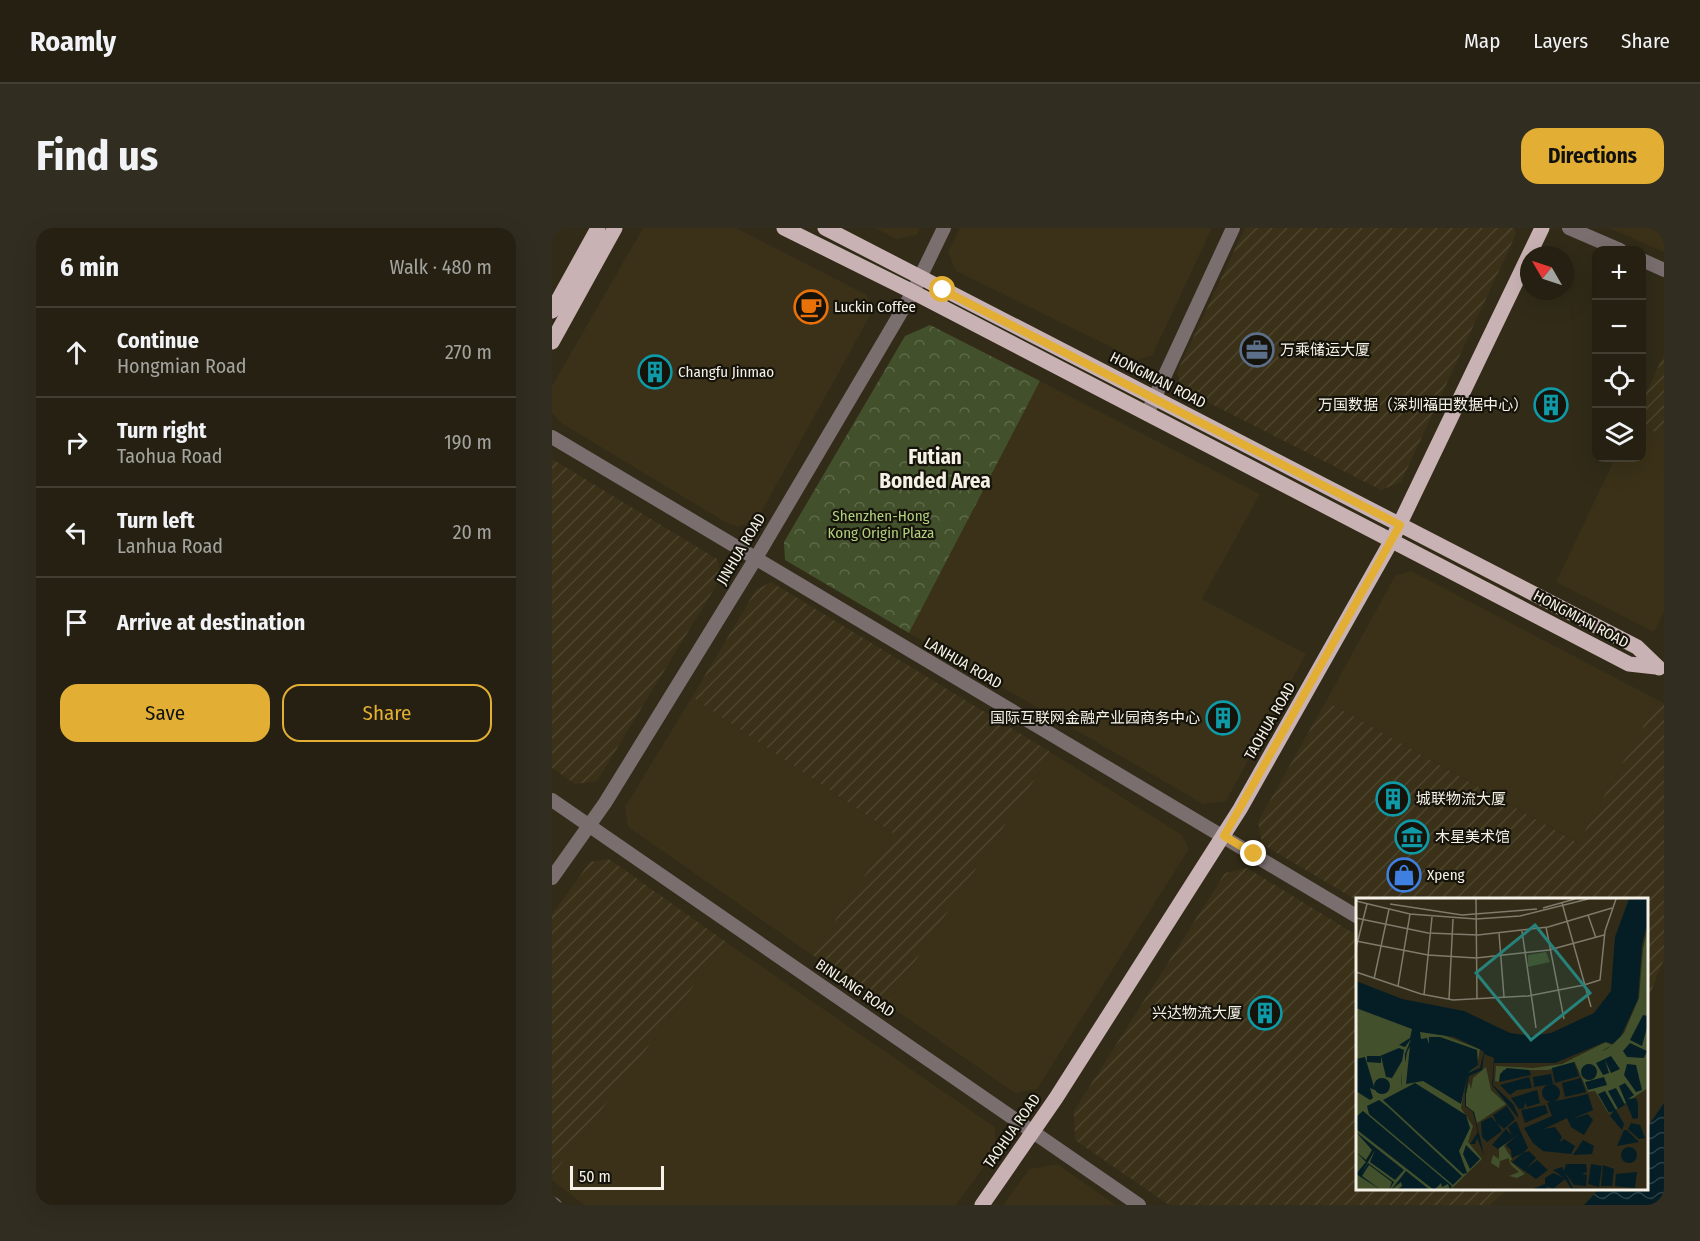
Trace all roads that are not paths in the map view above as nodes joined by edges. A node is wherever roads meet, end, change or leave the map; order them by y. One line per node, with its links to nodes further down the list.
1 (598, 228): 14 (main road)
2 (615, 228): 15 (main road)
3 (784, 228): 13 (main road, HONGMIAN ROAD)
4 (825, 228): 12 (main road, HONGMIAN ROAD)
5 (944, 228): 12 (street, JINHUA ROAD)
6 (1233, 228): 16 (street)
7 (1542, 228): 19 (main road, TAOHUA ROAD)
8 (1569, 228): 9 (street)
9 (1611, 246)
10 (1646, 262): 11 (street)
11 (1664, 270)
12 (920, 278): 13 (street, JINHUA ROAD); 16 (main road, HONGMIAN ROAD)
13 (913, 292): 17 (main road, HONGMIAN ROAD); 21 (street, JINHUA ROAD)
14 (552, 311)
15 (552, 342)
16 (1155, 399): 17 (street); 19 (main road, HONGMIAN ROAD)
17 (1147, 414): 20 (main road, HONGMIAN ROAD)
18 (552, 437): 21 (street, LANHUA ROAD)
19 (1400, 525): 20 (main road, TAOHUA ROAD); 22 (main road, HONGMIAN ROAD)
20 (1392, 540): 22 (main road, HONGMIAN ROAD); 25 (main road, TAOHUA ROAD)
21 (756, 558): 24 (street, JINHUA ROAD); 25 (street, LANHUA ROAD)
22 (1660, 669)
23 (552, 800): 24 (street, BINLANG ROAD)
24 (590, 825): 26 (street, JINHUA ROAD); 28 (street, BINLANG ROAD)
25 (1224, 836): 27 (street, LANHUA ROAD); 28 (main road, TAOHUA ROAD)
26 (552, 878)
27 (1356, 916)
28 (1034, 1131): 29 (main road, TAOHUA ROAD); 30 (street, BINLANG ROAD)
29 (982, 1205)
30 (1139, 1205)

